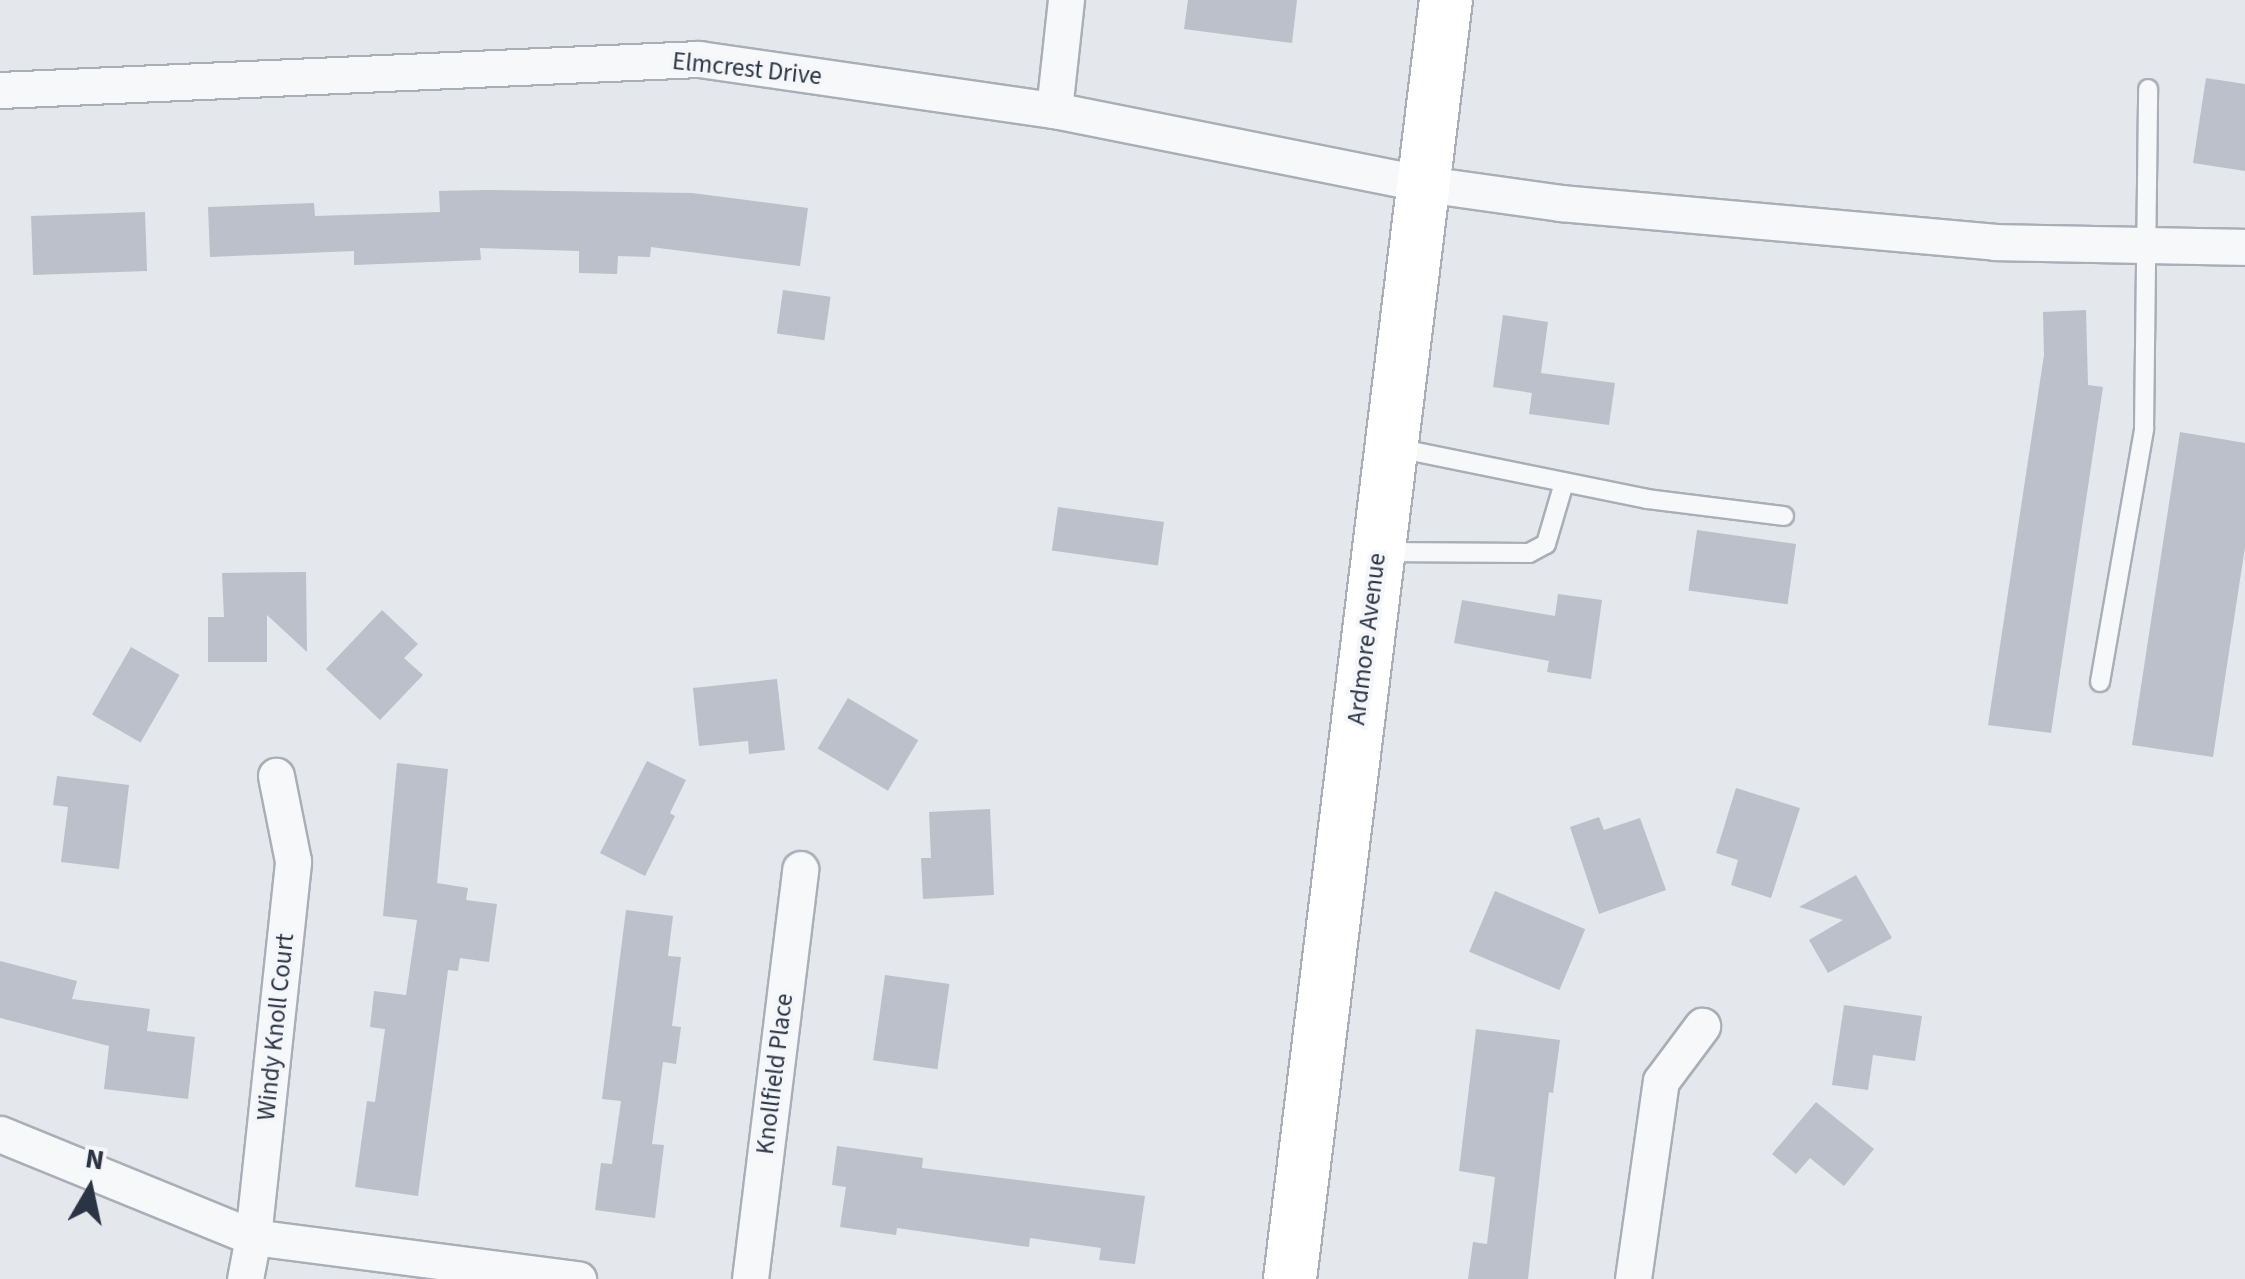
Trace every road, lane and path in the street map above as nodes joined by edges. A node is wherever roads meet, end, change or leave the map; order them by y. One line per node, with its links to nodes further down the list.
1 (1066, 0): 5 (street)
2 (1446, 0): 6 (main road, Ardmore Avenue)
3 (2148, 88): 7 (lane)
4 (0, 90): 5 (street, Elmcrest Drive)
5 (1054, 110): 6 (street, Elmcrest Drive)
6 (1426, 184): 7 (street, Elmcrest Drive); 9 (main road, Ardmore Avenue)
7 (2146, 244): 8 (street, Elmcrest Drive); 13 (lane)
8 (2245, 246)
9 (1392, 447): 10 (lane); 12 (main road, Ardmore Avenue)
10 (1564, 483): 11 (lane); 12 (lane)
11 (1784, 516)
12 (1378, 552): 22 (main road, Ardmore Avenue)
13 (2100, 682)
14 (276, 776): 18 (street, Windy Knoll Court)
15 (800, 869): 21 (street, Knollfield Place)
16 (1702, 1026): 23 (street)
17 (0, 1134): 18 (street)
18 (253, 1237): 19 (street, Windy Knoll Court); 20 (street)
19 (244, 1279)
20 (578, 1279)
21 (750, 1279)
22 (1290, 1279)
23 (1633, 1279)

